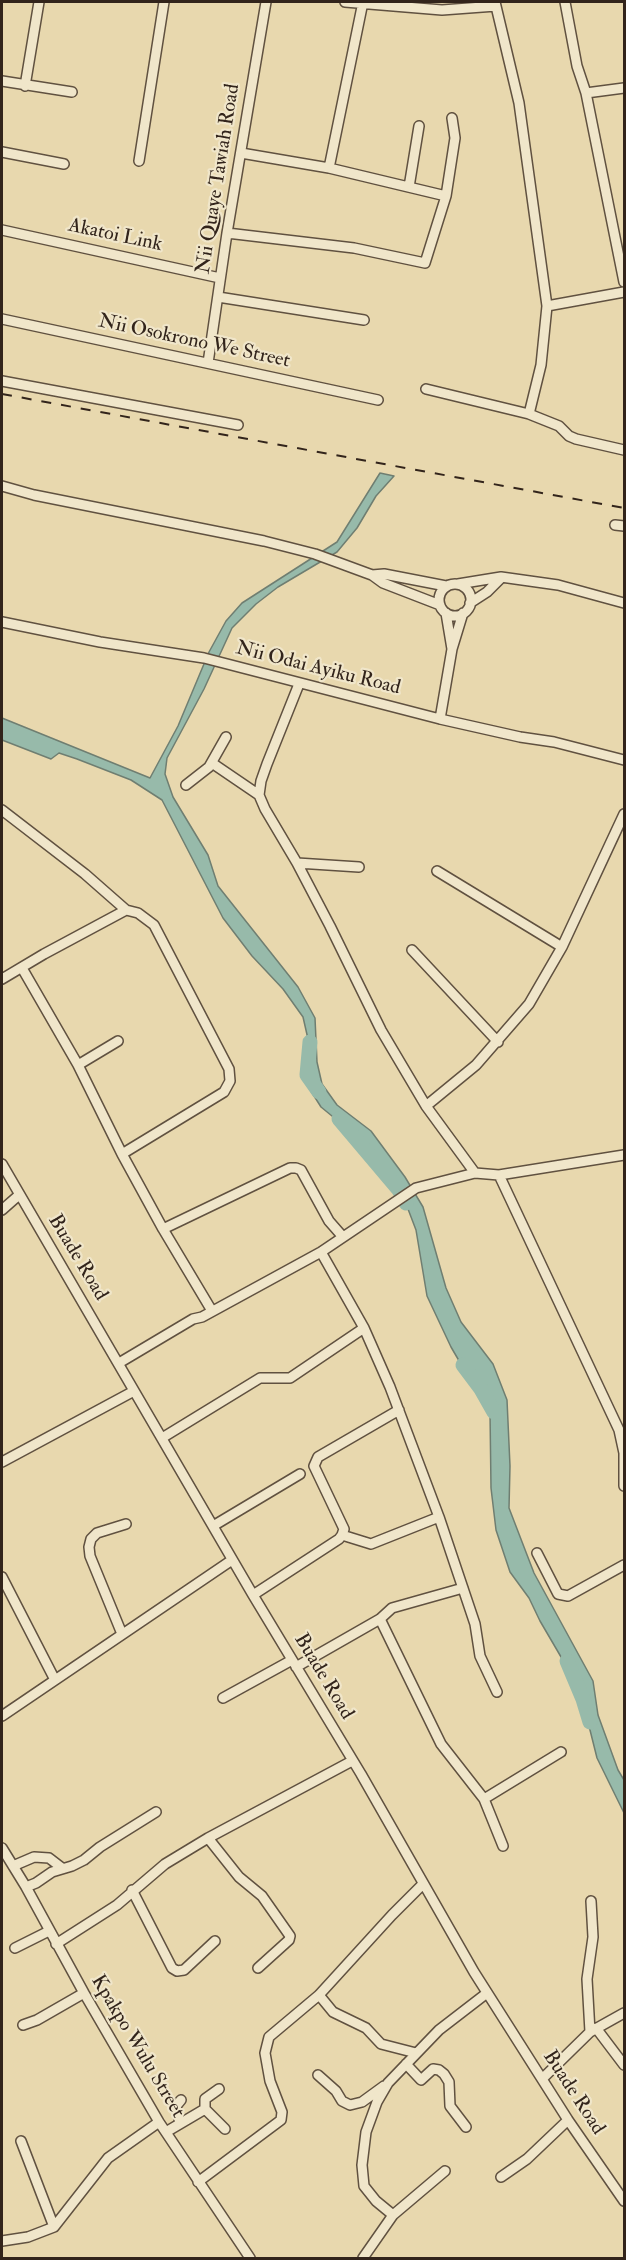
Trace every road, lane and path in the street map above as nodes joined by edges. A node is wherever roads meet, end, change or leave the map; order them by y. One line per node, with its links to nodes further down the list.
1 (39, 2): 9 (street)
2 (164, 2): 17 (street)
3 (266, 2): 16 (street, Nii Quaye Tawiah Road)
4 (345, 2): 5 (street)
5 (363, 2): 7 (street); 19 (street)
6 (565, 2): 12 (street)
7 (495, 4): 28 (street)
8 (2, 81): 9 (street)
9 (25, 86): 11 (street)
10 (624, 88): 12 (street)
11 (72, 92)
12 (586, 93): 25 (street)
13 (452, 118): 21 (street)
14 (419, 126): 20 (street)
15 (2, 153): 18 (street)
16 (241, 153): 19 (street); 23 (street, Nii Quaye Tawiah Road)
17 (139, 161)
18 (64, 164)
19 (329, 168): 20 (street)
20 (409, 187): 21 (street)
21 (446, 196): 23 (street)
22 (2, 230): 24 (street, Akatoi Link)
23 (227, 233): 24 (street, Nii Quaye Tawiah Road)
24 (220, 278): 27 (street, Nii Quaye Tawiah Road)
25 (624, 282)
26 (624, 292): 28 (street)
27 (218, 297): 30 (street); 31 (street, Nii Quaye Tawiah Road)
28 (547, 306): 35 (street)
29 (2, 319): 31 (street, Nii Osokrono We Street)
30 (364, 320)
31 (208, 363): 34 (street, Nii Osokrono We Street)
32 (2, 381): 36 (street)
33 (426, 389): 35 (street)
34 (378, 400)
35 (529, 414): 37 (street)
36 (238, 425)
37 (624, 450)
38 (2, 486): 39 (street)
39 (372, 575): 42 (street); 45 (street)
40 (501, 577): 41 (street); 43 (street); 44 (street)
41 (458, 584): 42 (street); 43 (street)
42 (446, 586): 45 (street)
43 (470, 603): 46 (street)
44 (624, 603)
45 (443, 609): 46 (street); 48 (street)
46 (463, 613): 48 (street)
47 (2, 622): 49 (street, Nii Odai Ayiku Road)
48 (452, 649): 50 (street)
49 (299, 684): 50 (street, Nii Odai Ayiku Road); 55 (street)
50 (440, 719): 52 (street, Nii Odai Ayiku Road)
51 (226, 737): 53 (street)
52 (624, 760)
53 (212, 763): 54 (street); 55 (street)
54 (186, 785)
55 (260, 795): 58 (street)
56 (2, 810): 61 (street)
57 (624, 814): 62 (street)
58 (297, 863): 59 (street); 69 (street)
59 (359, 867)
60 (437, 871): 62 (street)
61 (126, 910): 64 (street); 70 (street)
62 (562, 947): 67 (street)
63 (412, 950): 67 (street)
64 (22, 968): 65 (street); 68 (street)
65 (2, 979)
66 (118, 1041): 68 (street)
67 (498, 1042): 69 (street)
68 (78, 1065): 70 (street)
69 (426, 1106): 73 (street)
70 (122, 1154): 77 (street)
71 (624, 1155): 74 (street)
72 (2, 1164): 75 (street, Buade Road)
73 (475, 1173): 74 (street); 78 (street)
74 (499, 1175): 88 (street)
75 (19, 1195): 76 (street); 82 (street, Buade Road)
76 (2, 1210)
77 (163, 1229): 78 (street); 80 (street)
78 (343, 1237): 79 (street)
79 (321, 1252): 80 (street); 81 (street)
80 (212, 1311): 82 (street)
81 (364, 1328): 84 (street); 85 (street)
82 (119, 1363): 83 (street, Buade Road)
83 (134, 1391): 85 (street, Buade Road); 86 (street)
84 (399, 1410): 89 (street); 92 (street)
85 (162, 1438): 91 (street, Buade Road)
86 (3, 1459)
87 (300, 1473): 91 (street)
88 (624, 1486)
89 (439, 1517): 92 (street); 97 (street)
90 (126, 1524): 101 (street)
91 (213, 1526): 94 (street, Buade Road)
92 (342, 1534): 99 (street)
93 (537, 1553): 95 (street)
94 (232, 1560): 99 (street, Buade Road); 101 (street)
95 (624, 1565)
96 (2, 1577): 98 (street)
97 (463, 1588): 100 (street); 104 (street)
98 (5, 1591): 103 (street)
99 (253, 1595): 102 (street, Buade Road)
100 (380, 1619): 102 (street); 109 (street)
101 (122, 1634): 103 (street)
102 (294, 1664): 105 (street); 108 (street, Buade Road)
103 (55, 1680): 106 (street)
104 (497, 1692)
105 (224, 1698)
106 (2, 1716)
107 (561, 1752): 109 (street)
108 (352, 1761): 111 (street); 116 (street, Buade Road)
109 (484, 1799): 112 (street)
110 (156, 1812): 115 (street)
111 (208, 1838): 118 (street); 124 (street)
112 (503, 1846)
113 (2, 1848): 114 (street, Kpakpo Wulu Street)
114 (13, 1866): 115 (street); 117 (street, Kpakpo Wulu Street)
115 (62, 1868): 117 (street)
116 (423, 1884): 126 (street, Buade Road); 127 (street)
117 (26, 1887): 120 (street, Kpakpo Wulu Street)
118 (132, 1890): 121 (street); 122 (street)
119 (591, 1901): 130 (street)
120 (49, 1931): 122 (street, Kpakpo Wulu Street); 123 (street)
121 (215, 1941)
122 (56, 1944): 125 (street, Kpakpo Wulu Street)
123 (15, 1948)
124 (258, 1968)
125 (84, 1993): 129 (street); 141 (street, Kpakpo Wulu Street)
126 (487, 1993): 131 (street); 135 (street, Buade Road)
127 (319, 1995): 131 (street); 149 (street)
128 (624, 2013): 130 (street)
129 (23, 2025)
130 (593, 2030): 133 (street); 135 (street)
131 (416, 2053): 132 (street)
132 (406, 2064): 136 (street); 143 (street)
133 (624, 2065)
134 (318, 2075): 136 (street)
135 (542, 2079): 140 (street, Buade Road)
136 (388, 2083): 151 (street)
137 (219, 2089): 139 (street)
138 (181, 2100): 142 (street)
139 (205, 2109): 142 (street); 144 (street)
140 (568, 2120): 148 (street); 150 (street, Buade Road)
141 (159, 2122): 145 (street, Kpakpo Wulu Street); 152 (street)
142 (180, 2123): 145 (street)
143 (466, 2127)
144 (225, 2129)
145 (166, 2132): 149 (street, Kpakpo Wulu Street)
146 (21, 2141): 152 (street)
147 (445, 2171): 151 (street)
148 (501, 2177)
149 (198, 2182): 154 (street, Kpakpo Wulu Street)
150 (624, 2201)
151 (393, 2215): 155 (street)
152 (54, 2227): 153 (street)
153 (2, 2241)
154 (250, 2259)
155 (363, 2259)

